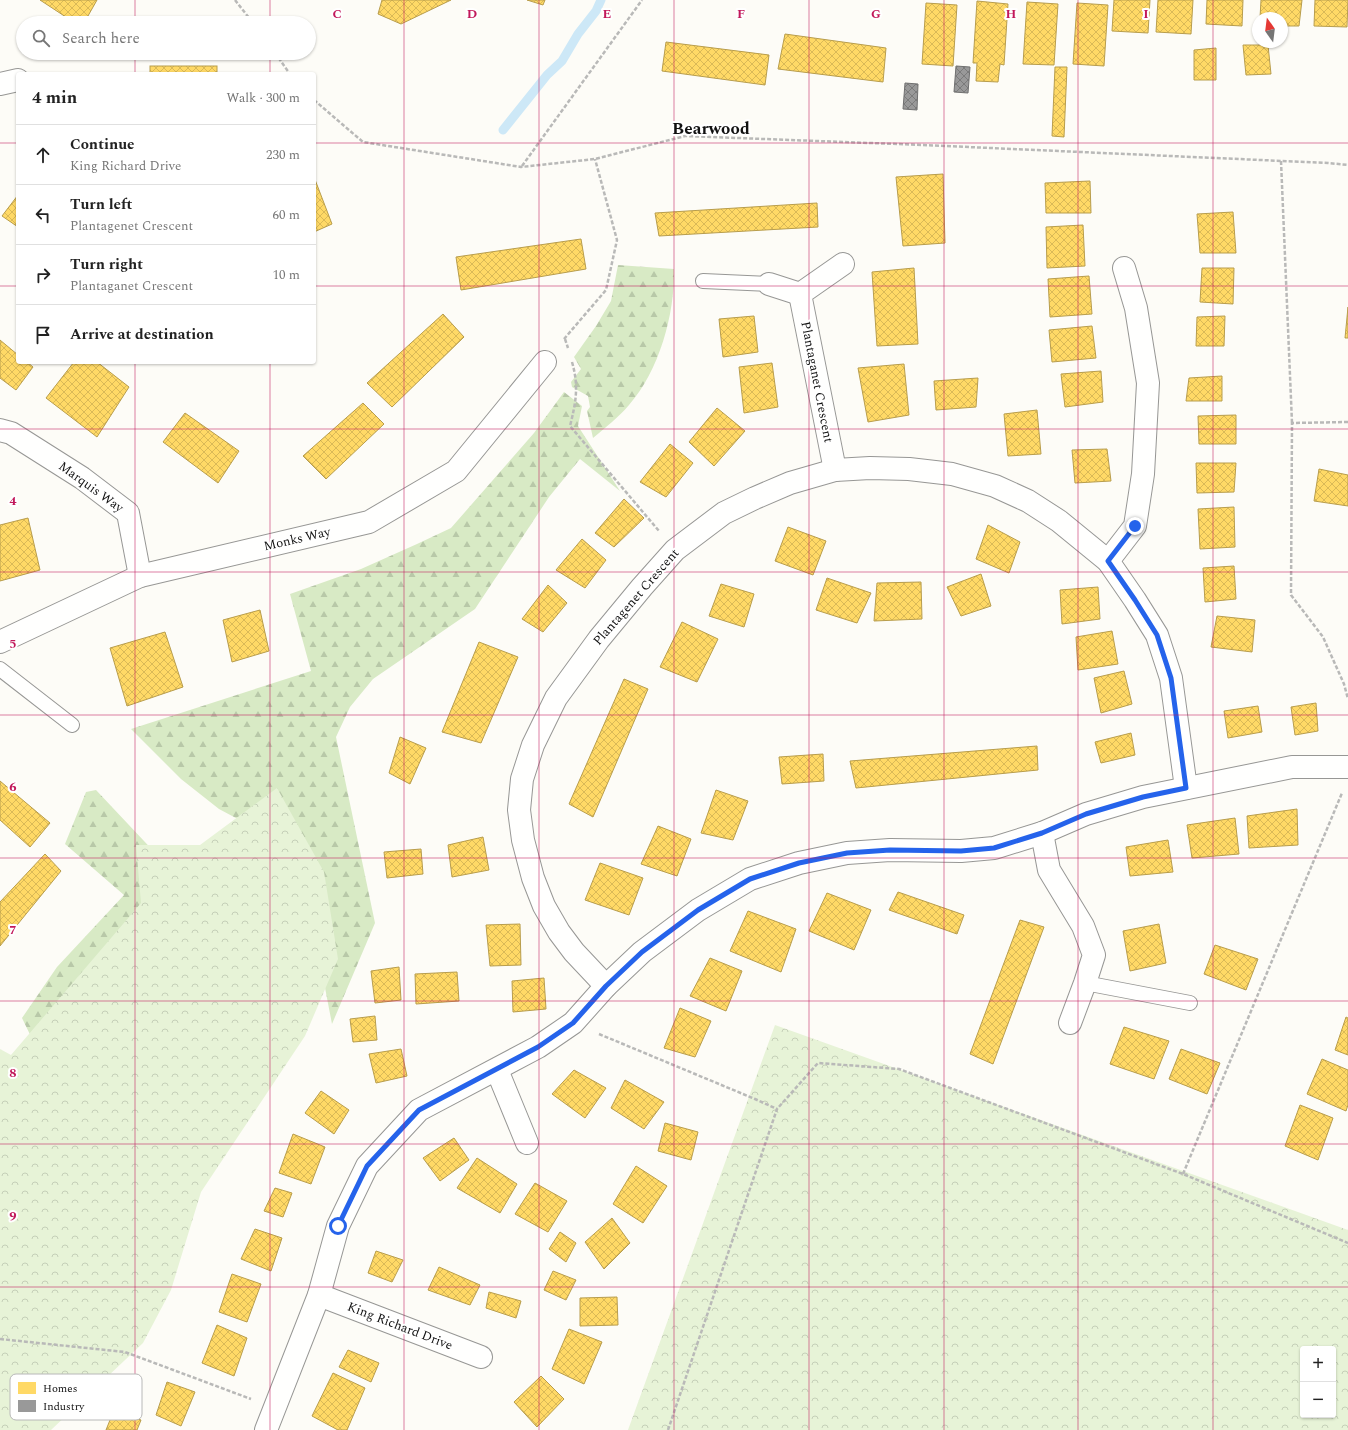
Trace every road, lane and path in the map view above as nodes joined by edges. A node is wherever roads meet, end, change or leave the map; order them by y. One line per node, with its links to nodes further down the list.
1 (236, 0): 3 (path)
2 (642, 0): 12 (path)
3 (247, 16)
4 (280, 60): 5 (path)
5 (289, 72)
6 (16, 80): 7 (street)
7 (0, 84)
8 (316, 102): 12 (path)
9 (595, 159): 10 (path); 12 (path); 18 (path)
10 (1281, 161): 11 (path); 23 (path)
11 (1348, 165)
12 (521, 167)
13 (843, 264): 17 (street)
14 (1124, 268): 27 (street)
15 (703, 281): 16 (lane)
16 (769, 284): 17 (street)
17 (800, 294): 25 (street, Plantaganet Crescent)
18 (565, 339): 19 (path); 21 (path)
19 (569, 353)
20 (571, 360): 26 (path)
21 (545, 362): 28 (street, Monks Way)
22 (1348, 422): 23 (path)
23 (1292, 423): 31 (path)
24 (0, 430): 28 (street, Marquis Way)
25 (835, 470): 26 (street, Plantagenet Crescent); 27 (street, Plantagenet Crescent)
26 (675, 550): 37 (street, Plantagenet Crescent)
27 (1108, 561): 34 (street, Plantagenet Crescent)
28 (140, 576): 29 (street, Monks Way)
29 (0, 642)
30 (0, 669): 32 (lane)
31 (1348, 699)
32 (72, 725)
33 (1346, 777): 34 (street); 44 (path)
34 (1186, 788): 35 (street)
35 (1042, 833): 36 (street); 37 (street)
36 (1085, 983): 38 (lane); 40 (street)
37 (606, 986): 39 (street)
38 (1190, 1003)
39 (573, 1023): 41 (street); 42 (path)
40 (1070, 1023)
41 (497, 1070): 43 (street); 46 (street)
42 (777, 1109): 44 (path); 51 (path)
43 (527, 1143)
44 (1183, 1174): 45 (path)
45 (1348, 1243)
46 (319, 1294): 48 (street, King Richard Drive); 49 (street)
47 (0, 1339): 49 (path)
48 (481, 1357)
49 (274, 1408): 50 (street)
50 (266, 1430)
51 (668, 1430)

